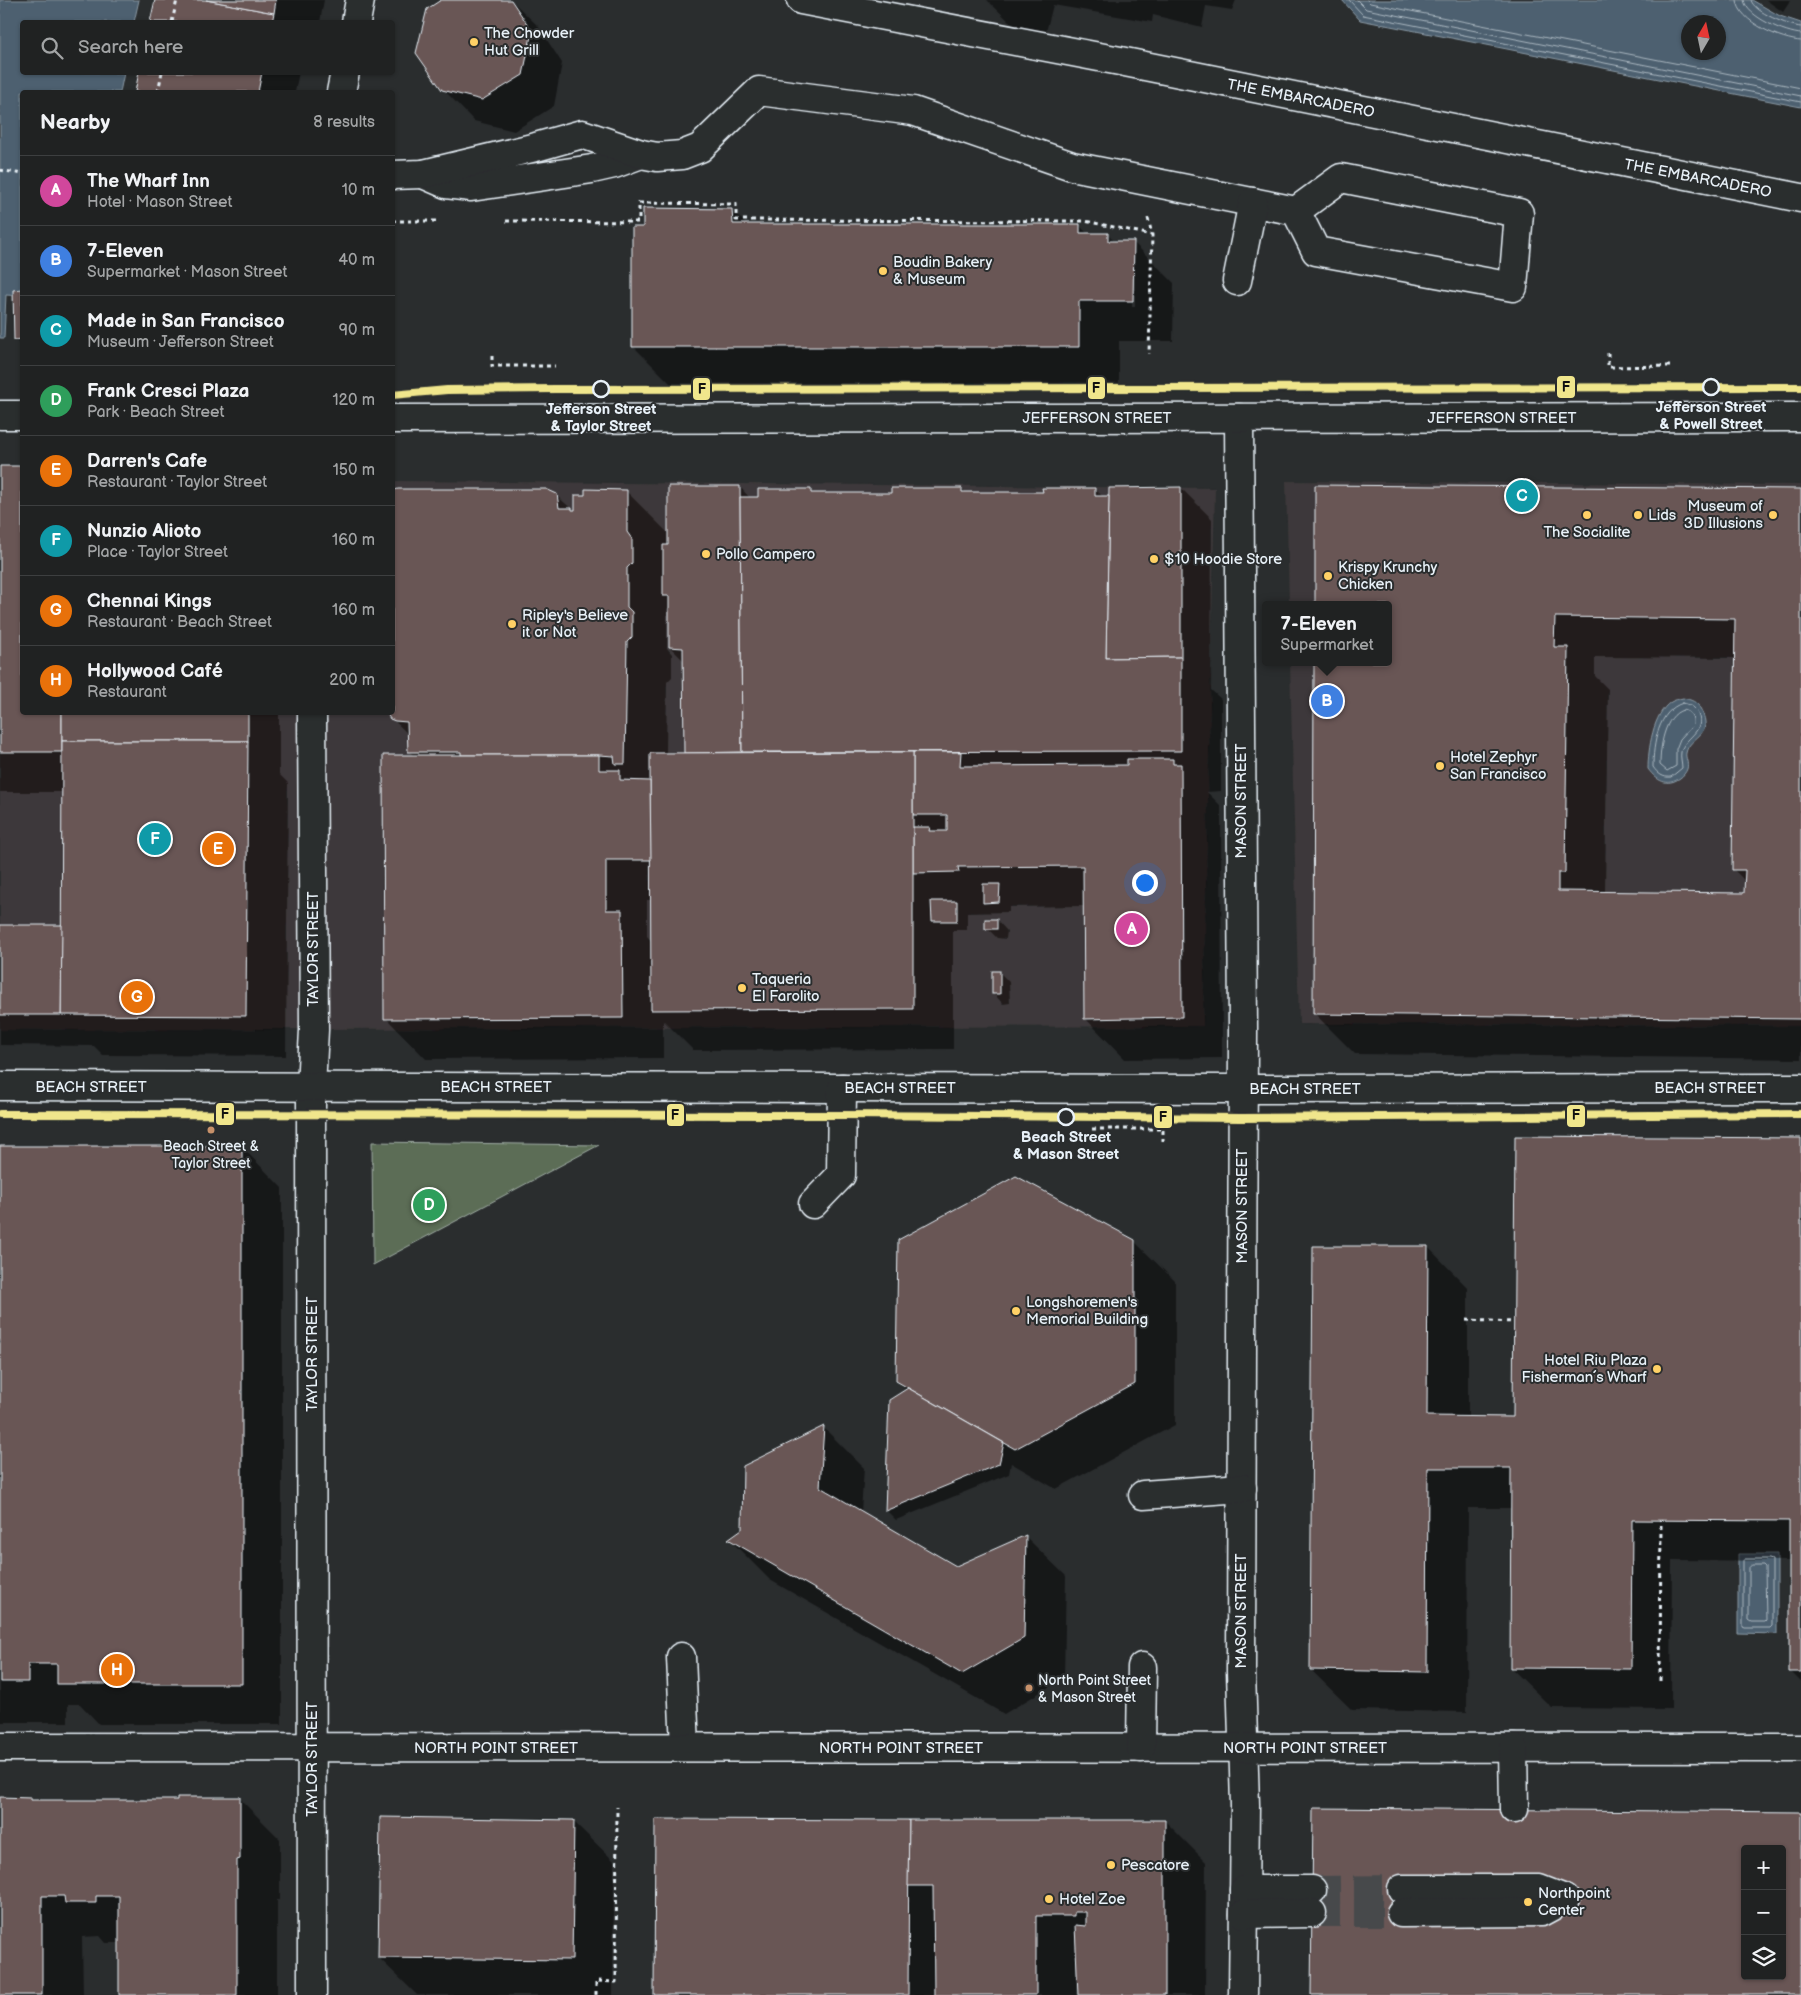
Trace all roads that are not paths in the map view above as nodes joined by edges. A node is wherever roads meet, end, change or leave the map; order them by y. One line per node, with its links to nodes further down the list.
1 (360, 0): 3 (street)
2 (801, 0): 9 (street, THE EMBARCADERO)
3 (356, 20)
4 (344, 75): 5 (street)
5 (341, 90)
6 (641, 154): 7 (street); 7 (street); 10 (street)
7 (423, 174): 8 (street)
8 (395, 175)
9 (1801, 198)
10 (1253, 202): 11 (street); 12 (street)
11 (1296, 211): 11 (street)
12 (1237, 281)
13 (0, 416): 14 (street)
14 (20, 416)
15 (1801, 417): 17 (street, JEFFERSON STREET)
16 (395, 418): 17 (street, JEFFERSON STREET)
17 (1239, 418): 23 (street, MASON STREET)
18 (312, 715): 20 (street, TAYLOR STREET)
19 (0, 1086): 20 (street, BEACH STREET)
20 (311, 1087): 21 (street, BEACH STREET); 30 (street, TAYLOR STREET)
21 (842, 1088): 23 (street, BEACH STREET); 24 (street)
22 (1801, 1088): 23 (street, BEACH STREET)
23 (1242, 1089): 25 (street, MASON STREET)
24 (813, 1204)
25 (1242, 1488): 26 (street); 33 (street, MASON STREET)
26 (1144, 1495)
27 (681, 1657): 31 (street)
28 (1142, 1667): 32 (street)
29 (0, 1747): 30 (street, NORTH POINT STREET)
30 (312, 1747): 31 (street, NORTH POINT STREET); 39 (street, TAYLOR STREET)
31 (685, 1747): 32 (street, NORTH POINT STREET)
32 (1141, 1748): 33 (street, NORTH POINT STREET)
33 (1243, 1748): 34 (street, NORTH POINT STREET); 38 (street, MASON STREET)
34 (1513, 1748): 35 (street, NORTH POINT STREET); 36 (street)
35 (1801, 1748)
36 (1514, 1809)
37 (1312, 1901): 38 (street)
38 (1244, 1902): 40 (street, MASON STREET)
39 (312, 1995)
40 (1243, 1995)

